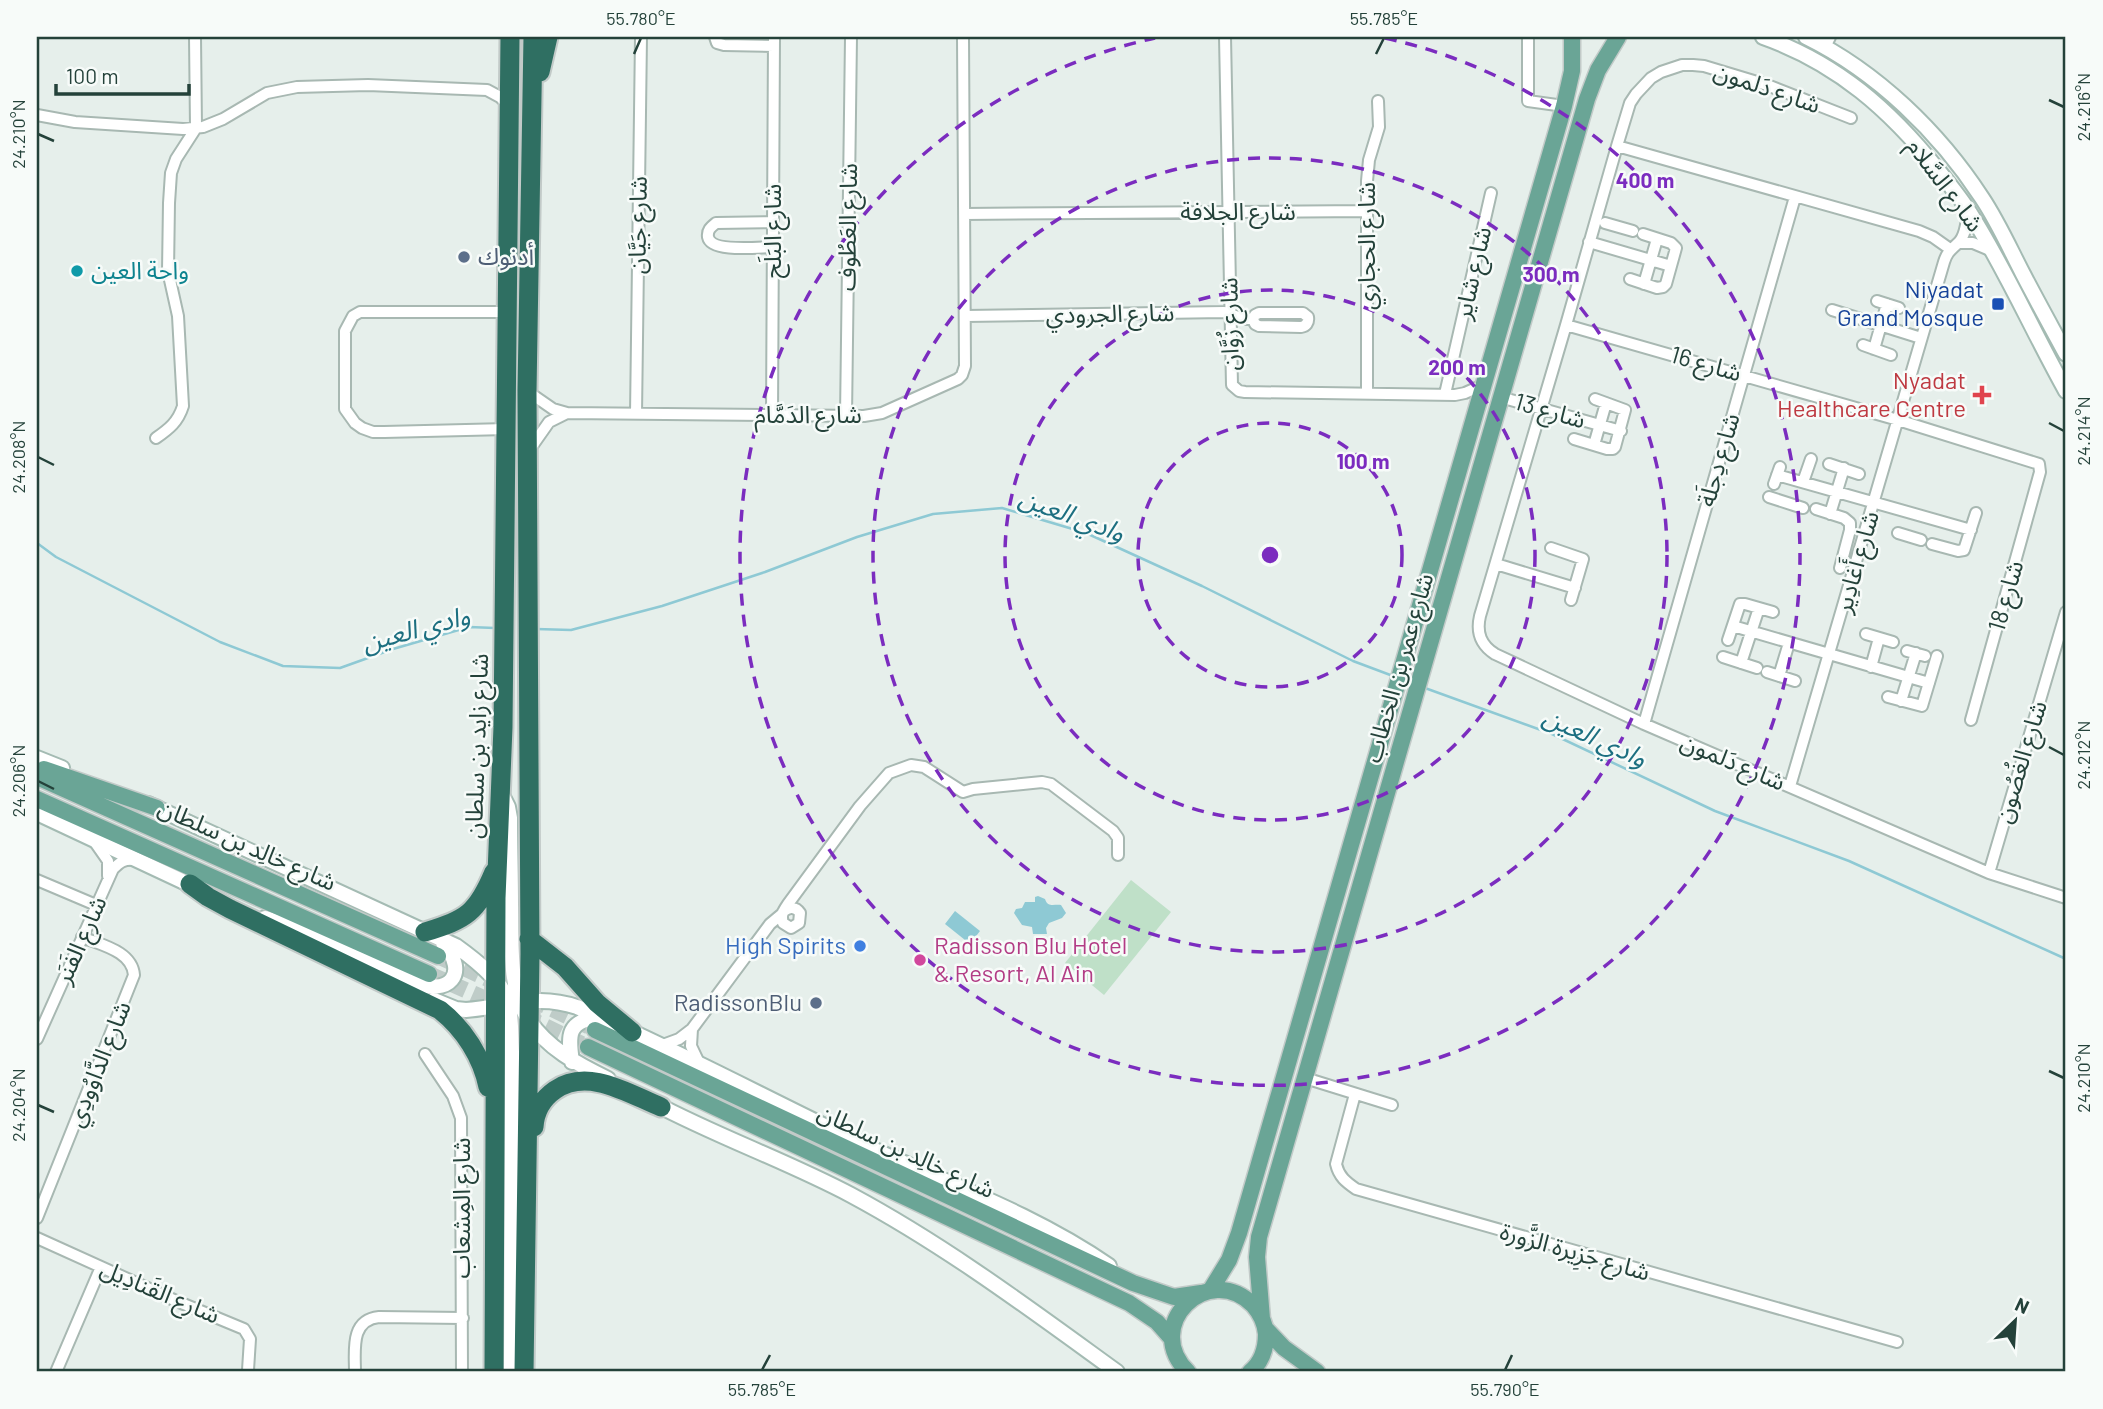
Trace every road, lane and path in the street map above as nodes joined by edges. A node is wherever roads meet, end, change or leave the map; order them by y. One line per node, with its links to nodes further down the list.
1 (195, 37): 25 (street)
2 (510, 37): 17 (highway, شارع زايد بن سلطان)
3 (533, 37): 19 (highway, شارع زايد بن سلطان)
4 (548, 37): 19 (highway)
5 (641, 37): 69 (street, شارع جَيَّان)
6 (715, 37): 15 (street, شارع البَلَح)
7 (850, 37): 71 (street, شارع العَطُوف)
8 (963, 37): 32 (street, شارع الدَمَّام)
9 (1225, 37): 30 (street, شارع زُوَّان)
10 (1528, 37): 21 (street)
11 (1572, 37): 21 (main road, شارع عمر بن الخطاب)
12 (1618, 37): 65 (main road, شارع عمر بن الخطاب)
13 (1763, 37): 29 (main road, شارع السَّلام)
14 (1806, 37): 16 (main road, شارع السَّلام)
15 (774, 41): 33 (street, شارع البَلَح)
16 (1828, 42): 57 (main road, شارع السَّلام)
17 (510, 71): 18 (street); 22 (highway, شارع زايد بن سلطان)
18 (486, 90): 22 (street); 25 (street)
19 (532, 96): 61 (highway, شارع زايد بن سلطان)
20 (1378, 101): 31 (street, شارع الحجاري)
21 (1564, 106): 60 (main road, شارع عمر بن الخطاب)
22 (510, 108): 48 (highway, شارع زايد بن سلطان)
23 (37, 114): 25 (street)
24 (1851, 118): 26 (street, شارع دَلمون)
25 (196, 128): 76 (street)
26 (1617, 146): 28 (street); 37 (street, شارع دَلمون)
27 (1491, 193): 64 (street, شارع شاير)
28 (1795, 197): 38 (street); 59 (street, شارع دِجلَة)
29 (1968, 210): 38 (street, شارع أَغادِير); 41 (main road, شارع السَّلام)
30 (1228, 211): 31 (street, شارع الجلافة); 32 (street, شارع الجلافة); 49 (street, شارع زُوَّان)
31 (1367, 211): 63 (street, شارع الحجاري)
32 (964, 214): 50 (street, شارع الدَمَّام)
33 (773, 222): 39 (street, شارع البَلَح); 39 (street)
34 (1605, 223): 35 (street)
35 (1620, 227): 36 (street); 40 (street)
36 (1657, 239): 42 (street); 43 (street)
37 (1589, 242): 40 (street); 52 (street, شارع دَلمون)
38 (1955, 246): 41 (street); 54 (street, شارع أَغادِير)
39 (773, 247): 70 (street, شارع البَلَح)
40 (1614, 249): 42 (street)
41 (1992, 251): 62 (main road, شارع السَّلام)
42 (1651, 260): 43 (street); 45 (street)
43 (1671, 266): 45 (street)
44 (1630, 279): 45 (street)
45 (1644, 284)
46 (1899, 308): 53 (street)
47 (1831, 310): 53 (street)
48 (508, 312): 74 (highway, شارع زايد بن سلطان); 74 (street)
49 (1230, 313): 50 (street, شارع الجرودي); 51 (street, شارع الجرودي); 63 (street, شارع زُوَّان)
50 (966, 316): 71 (street, شارع الدَمَّام)
51 (1253, 319)
52 (1566, 325): 59 (street, شارع 16); 66 (street, شارع دَلمون)
53 (1881, 325): 54 (street); 56 (street)
54 (1921, 338): 72 (street, شارع أَغادِير)
55 (1863, 345): 56 (street)
56 (1874, 349): 58 (street)
57 (2066, 354)
58 (1891, 355)
59 (1744, 375): 72 (street, شارع 16); 125 (street, شارع دِجلَة)
60 (1483, 384): 64 (street, شارع زُوَّان); 67 (main road, شارع عمر بن الخطاب)
61 (527, 391): 68 (street, شارع الدَمَّام); 79 (highway, شارع زايد بن سلطان)
62 (2066, 391)
63 (1367, 393): 64 (street, شارع زُوَّان)
64 (1450, 395): 67 (street)
65 (1500, 397): 66 (street, شارع 13); 164 (main road, شارع عمر بن الخطاب)
66 (1541, 408): 73 (street, شارع 13); 98 (street, شارع دَلمون)
67 (1476, 410): 174 (main road, شارع عمر بن الخطاب)
68 (567, 413): 69 (street, شارع الدَمَّام); 79 (street)
69 (636, 414): 70 (street, شارع الدَمَّام)
70 (772, 416): 71 (street, شارع الدَمَّام)
71 (846, 416)
72 (1898, 419): 81 (street, شارع 16); 88 (street, شارع أَغادِير)
73 (1600, 425): 75 (street, شارع 13); 75 (street, شارع 13); 78 (street, شارع 13)
74 (507, 429): 130 (highway, شارع زايد بن سلطان)
75 (1620, 431): 78 (street, شارع 13)
76 (156, 438)
77 (1574, 439): 78 (street, شارع 13)
78 (1594, 445)
79 (527, 453): 150 (highway, شارع زايد بن سلطان)
80 (1844, 468): 82 (street); 84 (street); 85 (street)
81 (2040, 472): 124 (street, شارع 18)
82 (1859, 474)
83 (1777, 475): 84 (street)
84 (1799, 481): 85 (street); 87 (street)
85 (1837, 492): 88 (street); 92 (street)
86 (1769, 497): 87 (street)
87 (1788, 503): 89 (street)
88 (1874, 503): 93 (street); 113 (street, شارع أَغادِير)
89 (1803, 508)
90 (1816, 509): 92 (street)
91 (1976, 513): 95 (street)
92 (1830, 514): 99 (street)
93 (1912, 514): 94 (street); 96 (street)
94 (1948, 524): 95 (street); 96 (street)
95 (1971, 530): 96 (street)
96 (1932, 543)
97 (1551, 548): 100 (street)
98 (1496, 564): 100 (street); 125 (street, شارع دَلمون)
99 (1840, 568)
100 (1575, 588): 101 (street)
101 (1571, 600)
102 (1759, 608): 104 (street); 105 (street); 106 (street)
103 (2066, 611): 138 (street, شارع الغُصُون)
104 (1773, 612)
105 (1733, 626): 106 (street); 109 (street)
106 (1751, 632): 111 (street); 116 (street)
107 (1866, 634): 108 (street)
108 (1879, 638): 110 (street); 117 (street)
109 (1728, 640)
110 (1893, 642)
111 (1790, 643): 113 (street); 118 (street)
112 (1916, 653): 119 (street)
113 (1830, 655): 117 (street); 129 (street, شارع أَغادِير)
114 (1937, 656): 121 (street)
115 (1723, 657): 116 (street)
116 (1741, 663): 118 (street)
117 (1871, 667): 119 (street)
118 (1779, 676): 120 (street)
119 (1909, 677): 121 (street); 123 (street)
120 (1795, 681)
121 (1929, 683): 123 (street)
122 (1888, 698): 123 (street)
123 (1901, 701)
124 (1971, 720)
125 (1644, 724): 129 (street, شارع دَلمون)
126 (37, 758): 132 (main road)
127 (37, 767): 132 (main road)
128 (37, 777): 151 (main road, شارع خالِد بن سلطان)
129 (1790, 786): 138 (street, شارع دَلمون)
130 (500, 793): 137 (highway, شارع زايد بن سلطان); 154 (main road)
131 (37, 799): 152 (main road, شارع خالِد بن سلطان)
132 (157, 808): 148 (main road)
133 (37, 813): 134 (main road)
134 (92, 839): 136 (main road); 139 (street, شارع الفَنَر)
135 (1118, 855): 142 (street)
136 (138, 860): 139 (street, شارع الفَنَر); 141 (main road)
137 (498, 861): 148 (highway); 153 (highway, شارع زايد بن سلطان)
138 (1989, 873): 143 (street, شارع دَلمون)
139 (108, 879): 144 (street, شارع الفَنَر)
140 (37, 880): 144 (street)
141 (190, 884): 146 (main road); 170 (highway)
142 (799, 890): 145 (street); 147 (street)
143 (2066, 898)
144 (96, 905): 149 (street, شارع الفَنَر)
145 (800, 913): 147 (street); 147 (street)
146 (260, 917): 148 (main road); 154 (main road)
147 (783, 917): 156 (street)
148 (432, 935): 153 (main road)
149 (82, 937): 158 (street, شارع الفَنَر); 168 (street, شارع الدَّاوُودِي)
150 (529, 939): 154 (highway, شارع زايد بن سلطان); 157 (highway)
151 (438, 956)
152 (429, 974)
153 (497, 981): 154 (highway, شارع زايد بن سلطان)
154 (516, 1006): 155 (main road); 162 (main road); 170 (highway, شارع زايد بن سلطان); 172 (highway, شارع زايد بن سلطان); 185 (main road)
155 (598, 1023): 157 (main road); 162 (main road); 173 (main road, شارع خالِد بن سلطان)
156 (692, 1029): 159 (street); 163 (street)
157 (632, 1032): 159 (main road)
158 (37, 1039)
159 (660, 1046): 163 (main road)
160 (588, 1047): 177 (main road, شارع خالِد بن سلطان)
161 (425, 1054): 175 (street, شارع المِشعاب)
162 (572, 1062): 167 (main road)
163 (700, 1065): 173 (main road)
164 (1305, 1078): 165 (street); 176 (main road, شارع عمر بن الخطاب)
165 (1354, 1094): 166 (street); 178 (street, شارع جَزِيرة الزَّورة)
166 (1392, 1105)
167 (661, 1107): 172 (highway); 179 (main road)
168 (37, 1218)
169 (37, 1238): 171 (street, شارع القَنادِيل)
170 (495, 1265): 184 (highway, شارع زايد بن سلطان)
171 (101, 1267): 180 (street, شارع القَنادِيل); 181 (street)
172 (525, 1275): 186 (highway, شارع زايد بن سلطان)
173 (1133, 1283): 174 (main road, شارع خالِد بن سلطان)
174 (1206, 1292): 176 (main road, شارع خالِد بن سلطان); 177 (main road, شارع عمر بن الخطاب)
175 (463, 1318): 182 (street); 183 (street, شارع المِشعاب)
176 (1264, 1324): 189 (main road, شارع عمر بن الخطاب); 190 (main road)
177 (1172, 1339): 188 (main road)
178 (1897, 1342)
179 (1099, 1366): 187 (main road)
180 (248, 1370)
181 (56, 1372)
182 (355, 1372)
183 (462, 1372)
184 (494, 1372)
185 (511, 1372)
186 (524, 1372)
187 (1117, 1372)
188 (1188, 1372)
189 (1250, 1372)
190 (1317, 1372)

